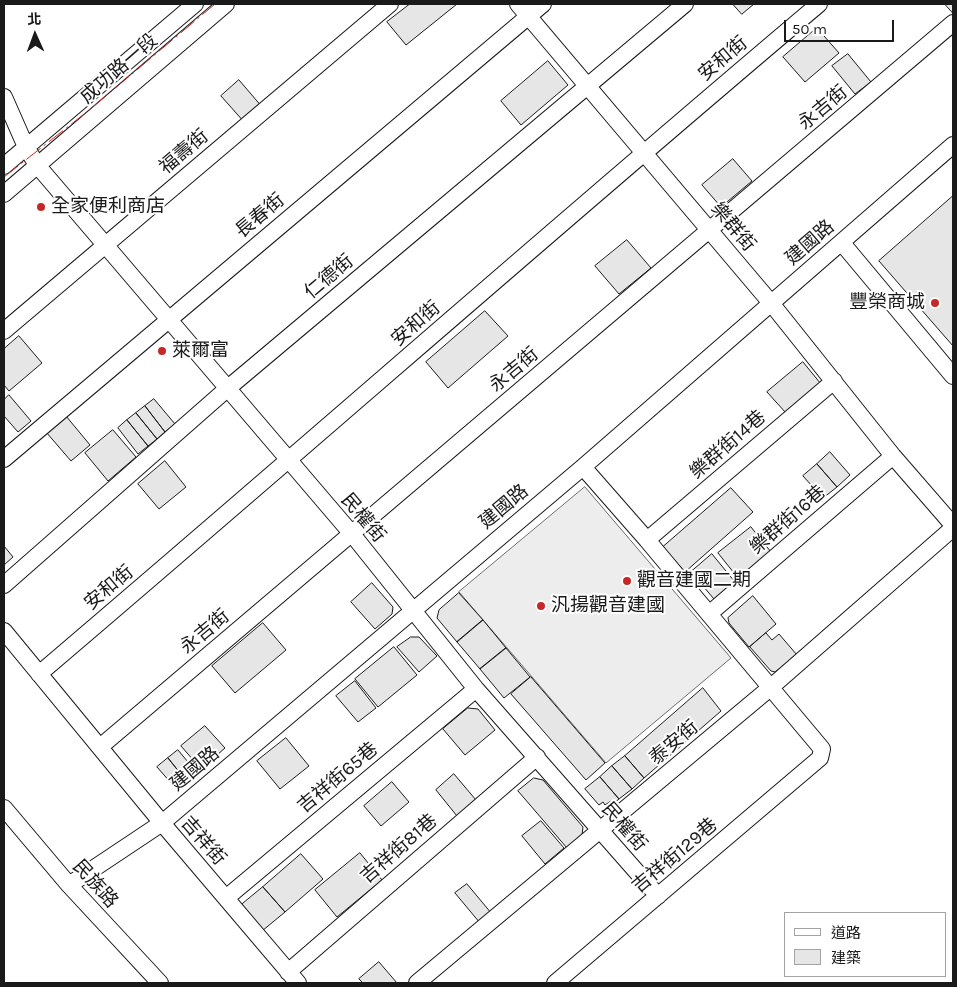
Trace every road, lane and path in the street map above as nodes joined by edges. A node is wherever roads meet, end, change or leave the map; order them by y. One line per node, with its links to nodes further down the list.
1 (195, 4): 12 (street, 成功路一段)
2 (226, 4): 14 (street, 成功路一段)
3 (390, 4): 19 (street, 福壽街)
4 (543, 4): 7 (street, 長春街)
5 (685, 4): 9 (street, 仁德街)
6 (819, 4): 13 (street, 安和街)
7 (523, 10): 9 (street, 樂群街); 21 (street, 長春街)
8 (953, 23): 17 (street, 永吉街)
9 (588, 85): 13 (street, 樂群街); 25 (street, 仁德街)
10 (4, 97): 12 (street, 民權街)
11 (953, 145): 18 (street, 建國路)
12 (26, 147): 14 (street, 民權街); 15 (street, 成功路一段)
13 (643, 153): 17 (street, 樂群街); 28 (street, 安和街)
14 (38, 165): 16 (street, 成功路一段); 19 (street, 民權街)
15 (4, 166)
16 (4, 194)
17 (710, 230): 20 (street, 樂群街); 31 (street, 永吉街)
18 (842, 242): 20 (street, 建國路); 23 (street)
19 (105, 244): 21 (street, 民權街); 22 (street, 福壽街)
20 (771, 303): 24 (street, 樂群街); 29 (street, 建國路)
21 (169, 318): 25 (street, 民權街); 27 (street, 長春街)
22 (4, 332)
23 (953, 376)
24 (834, 381): 26 (street, 樂群街); 32 (street, 樂群街14巷)
25 (228, 388): 28 (street, 民權街); 33 (street, 仁德街)
26 (893, 456): 30 (street, 樂群街); 35 (street, 樂群街16巷)
27 (4, 459)
28 (289, 462): 31 (street, 民權街); 37 (street, 安和街)
29 (583, 467): 32 (street); 34 (street, 建國路)
30 (953, 526): 38 (street, 泰安街)
31 (352, 534): 34 (street, 民權街); 40 (street, 永吉街)
32 (648, 540): 35 (street)
33 (4, 585)
34 (413, 611): 39 (street, 民權街); 43 (street, 建國路)
35 (709, 614): 38 (street)
36 (4, 631): 37 (street, 吉祥街)
37 (39, 674): 40 (street, 吉祥街)
38 (770, 688): 44 (street, 泰安街); 46 (street, 吉祥街129巷)
39 (476, 689): 41 (street, 民權街); 47 (street, 吉祥街65巷)
40 (100, 746): 43 (street, 吉祥街)
41 (537, 757): 44 (street, 民權街); 48 (street, 吉祥街81巷)
42 (4, 808): 45 (street, 民族路)
43 (162, 824): 45 (street, 建國路); 47 (street, 吉祥街)
44 (601, 831): 46 (street, 民權街); 50 (street, 泰安街)
45 (69, 885): 49 (street, 民族路)
46 (658, 896): 51 (street, 吉祥街129巷)
47 (226, 898): 48 (street, 吉祥街)
48 (293, 978)
49 (160, 983)
50 (416, 983)
51 (555, 983)

